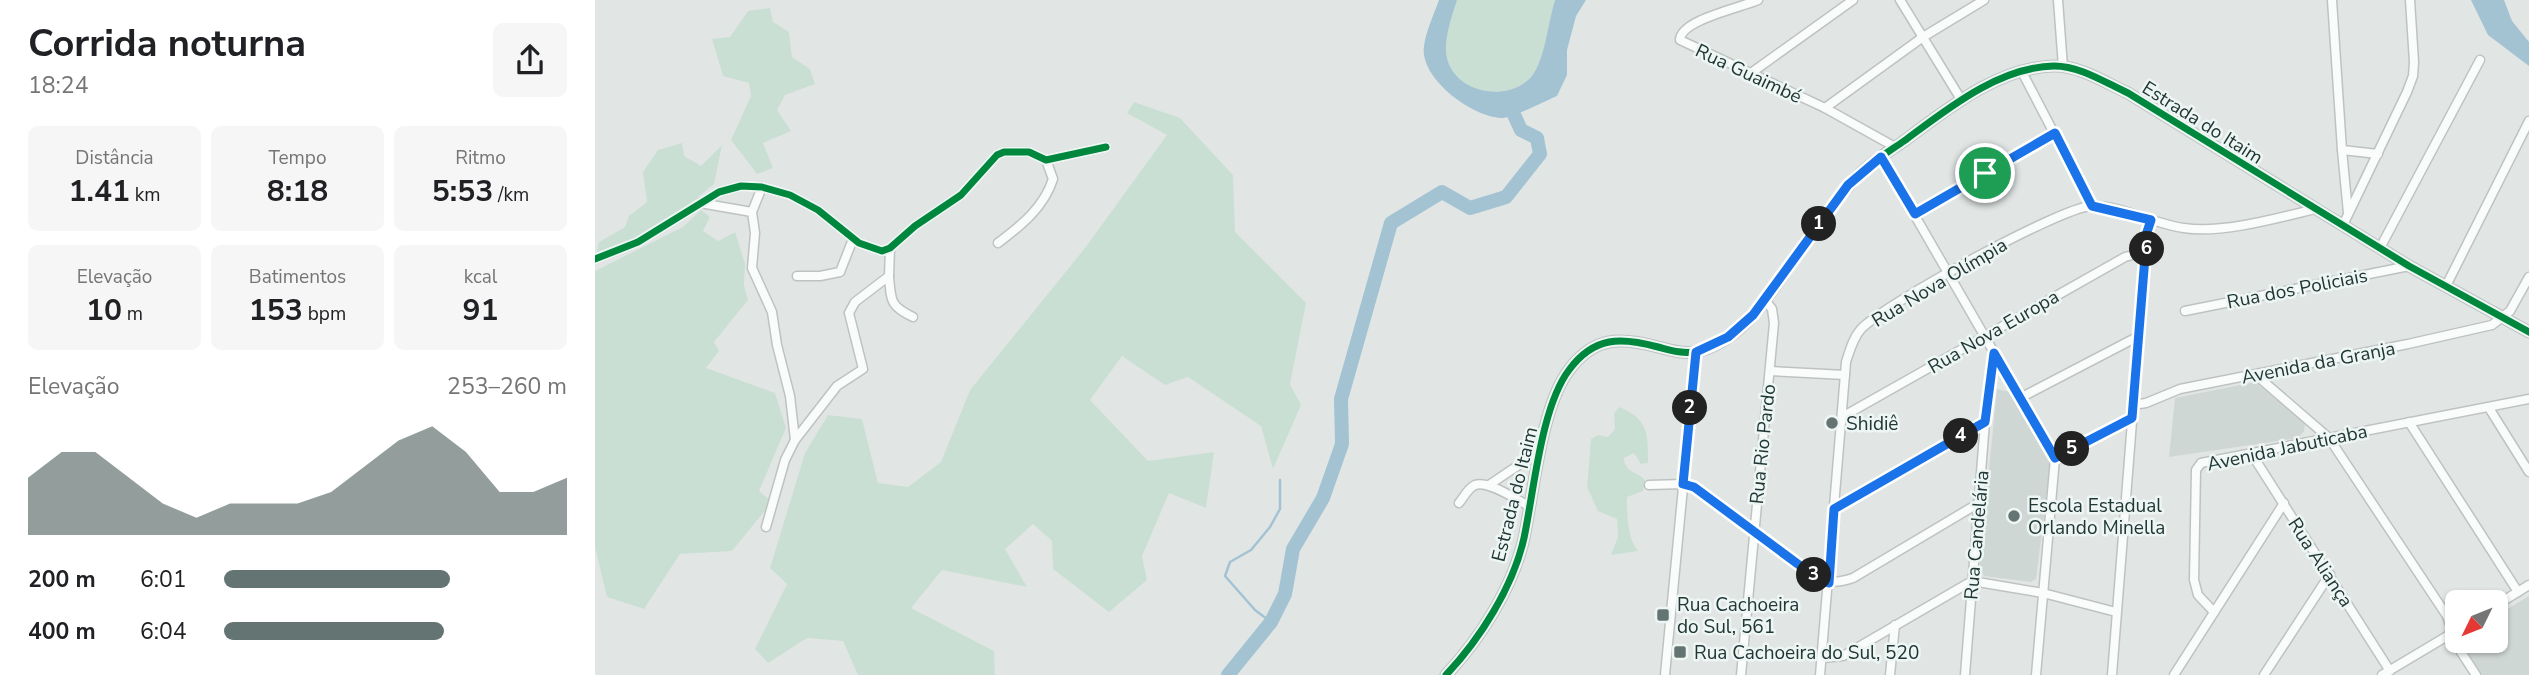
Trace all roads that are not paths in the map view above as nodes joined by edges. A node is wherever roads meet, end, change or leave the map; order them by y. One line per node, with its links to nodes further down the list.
1 (1758, 0): 12 (street, Rua Guaimbé)
2 (1853, 0): 12 (street)
3 (1900, 0): 8 (street)
4 (1984, 0): 8 (street)
5 (2058, 0): 10 (street)
6 (2332, 0): 19 (street)
7 (2410, 0): 20 (street)
8 (1923, 37): 13 (street); 14 (street)
9 (2480, 60): 35 (street)
10 (2063, 67): 11 (street, Estrada do Itaim); 26 (street, Estrada do Itaim)
11 (2022, 72): 13 (street, Estrada do Itaim); 16 (street)
12 (1751, 73): 14 (street, Rua Guaimbé)
13 (1962, 100): 18 (street, Estrada do Itaim)
14 (1825, 108): 18 (street, Rua Guaimbé)
15 (2529, 121): 43 (street)
16 (2055, 133): 25 (street); 28 (street)
17 (1106, 147): 22 (street)
18 (1895, 147): 21 (street, Estrada do Itaim)
19 (2341, 150): 20 (street); 29 (street)
20 (2378, 154): 29 (street)
21 (1881, 157): 28 (street); 44 (street, Estrada do Itaim)
22 (1046, 160): 33 (street); 34 (street)
23 (762, 187): 24 (street); 27 (street); 32 (street)
24 (700, 203): 27 (street); 37 (street)
25 (2092, 206): 30 (street, Rua Nova Olímpia); 39 (street, Rua Nova Olímpia)
26 (2315, 209): 30 (street, Rua Nova Olímpia); 31 (street, Estrada do Itaim)
27 (752, 212): 65 (street)
28 (1915, 214): 39 (street)
29 (2348, 215): 31 (street)
30 (2151, 220): 36 (street)
31 (2343, 225): 35 (street, Estrada do Itaim)
32 (853, 239): 34 (street); 40 (street)
33 (999, 243)
34 (890, 248): 41 (street)
35 (2380, 248): 38 (street, Estrada do Itaim)
36 (2147, 251): 49 (street); 50 (street, Rua Nova Europa)
37 (595, 259)
38 (2409, 266): 43 (street, Estrada do Itaim); 45 (street, Rua dos Policiais)
39 (1949, 273): 50 (street); 54 (street, Rua Nova Olímpia)
40 (797, 276)
41 (889, 276): 46 (street); 65 (street)
42 (2529, 277): 47 (street)
43 (2446, 286): 47 (street, Estrada do Itaim)
44 (1765, 300): 51 (street, Estrada do Itaim); 53 (street, Rua Rio Pardo)
45 (2185, 311)
46 (913, 317)
47 (2503, 318): 48 (street, Estrada do Itaim); 55 (street, Avenida da Granja)
48 (2529, 331)
49 (2139, 336): 56 (street); 58 (street)
50 (1985, 337): 52 (street); 60 (street, Rua Nova Europa)
51 (1696, 352): 66 (street, Estrada do Itaim); 70 (street)
52 (1994, 353): 56 (street); 62 (street, Rua Candelária)
53 (1770, 371): 54 (street); 79 (street, Rua Rio Pardo)
54 (1845, 375): 60 (street, Rua Nova Olímpia)
55 (2256, 375): 58 (street, Avenida da Granja); 64 (street)
56 (2020, 398): 68 (street)
57 (2529, 399): 59 (street, Avenida Jabuticaba)
58 (2133, 405): 61 (street)
59 (2489, 408): 63 (street, Avenida Jabuticaba); 69 (street)
60 (1842, 417): 77 (street, Rua Nova Olímpia)
61 (2132, 418): 68 (street); 87 (street)
62 (1985, 422): 74 (street, Rua Candelária); 77 (street)
63 (2409, 422): 64 (street, Avenida Jabuticaba); 84 (street)
64 (2329, 438): 67 (street, Avenida Jabuticaba); 89 (street)
65 (795, 440): 78 (street)
66 (1541, 450): 71 (street); 76 (street, Estrada do Itaim)
67 (2251, 453): 75 (street, Rua Aliança); 88 (street, Avenida Jabuticaba)
68 (2055, 458): 85 (street)
69 (2529, 472)
70 (1683, 484): 72 (street); 79 (street); 96 (street)
71 (1489, 485): 73 (street); 76 (street)
72 (1649, 485)
73 (1459, 503)
74 (1979, 503): 81 (street, Rua Candelária); 82 (street)
75 (2284, 503): 80 (street, Rua Aliança); 88 (street)
76 (1529, 506): 95 (street, Estrada do Itaim)
77 (1834, 509): 82 (street, Rua Nova Olímpia)
78 (766, 527)
79 (1753, 529): 82 (street); 97 (street, Rua Rio Pardo)
80 (2330, 574): 94 (street, Rua Aliança); 104 (street)
81 (1972, 581): 85 (street); 90 (street); 100 (street, Rua Candelária)
82 (1829, 583): 93 (street, Rua Nova Olímpia)
83 (2529, 585): 84 (street)
84 (2518, 592): 86 (street)
85 (2043, 593): 87 (street); 101 (street)
86 (2508, 598)
87 (2116, 612): 102 (street)
88 (2214, 612): 103 (street)
89 (2445, 613)
90 (1895, 625): 93 (street); 99 (street)
91 (2445, 638): 94 (street)
92 (2462, 653): 106 (street)
93 (1822, 658): 98 (street, Rua Nova Olímpia)
94 (2391, 671): 105 (street)
95 (1446, 675)
96 (1665, 675)
97 (1741, 675)
98 (1820, 675)
99 (1891, 675)
100 (1965, 675)
101 (2036, 675)
102 (2112, 675)
103 (2174, 675)
104 (2264, 675)
105 (2382, 675)
106 (2476, 675)

